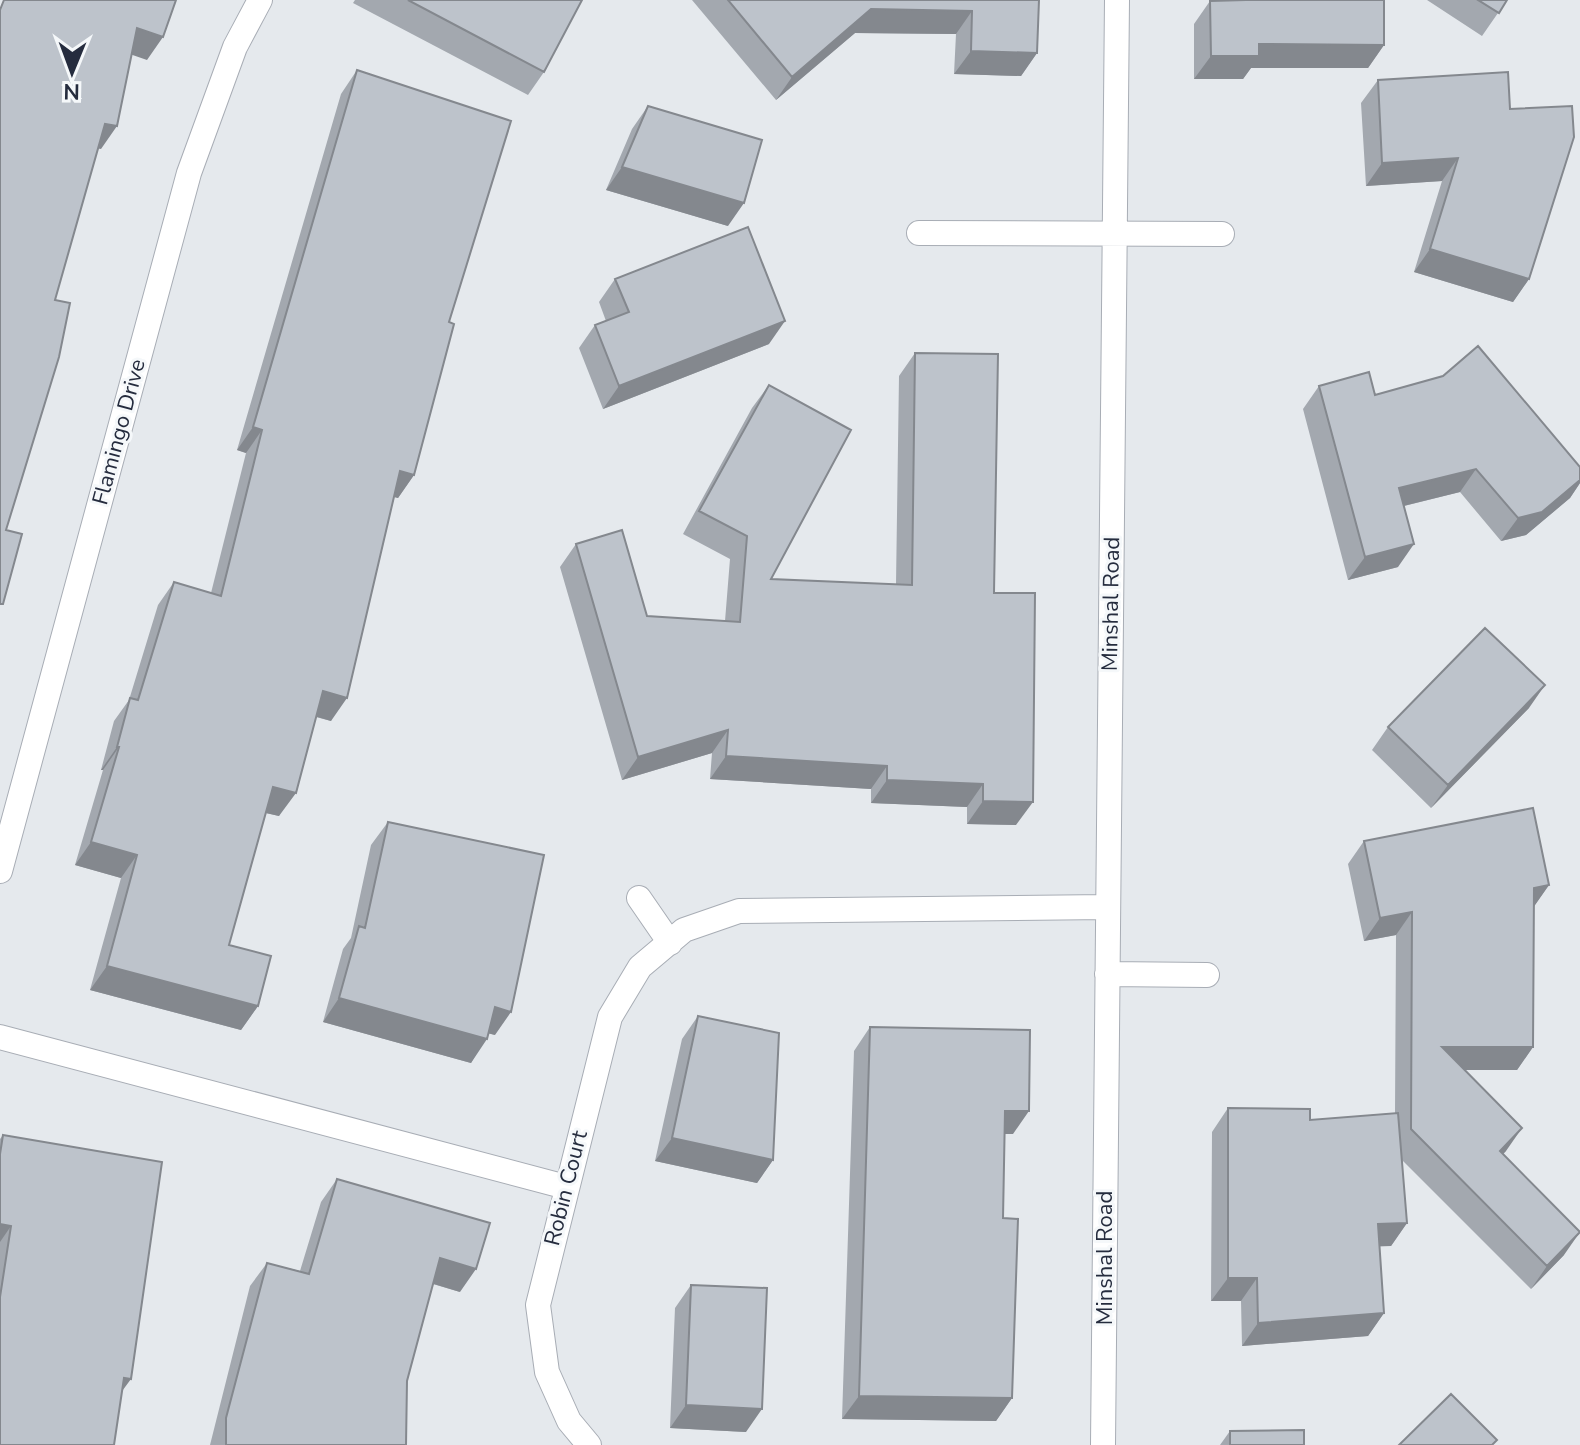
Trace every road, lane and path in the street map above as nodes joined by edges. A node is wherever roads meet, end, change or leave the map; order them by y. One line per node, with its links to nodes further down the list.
1 (260, 0): 6 (street, Flamingo Drive)
2 (1117, 0): 4 (street, Minshal Road)
3 (919, 233): 4 (street)
4 (1114, 234): 5 (street); 8 (street, Minshal Road)
5 (1222, 234)
6 (0, 871)
7 (639, 898): 9 (street)
8 (1107, 907): 9 (street, Robin Court); 10 (street, Minshal Road)
9 (670, 943): 13 (street, Robin Court)
10 (1107, 974): 11 (street); 15 (street, Minshal Road)
11 (1207, 975)
12 (0, 1037): 13 (street)
13 (566, 1187): 14 (street, Robin Court)
14 (589, 1445)
15 (1103, 1445)

